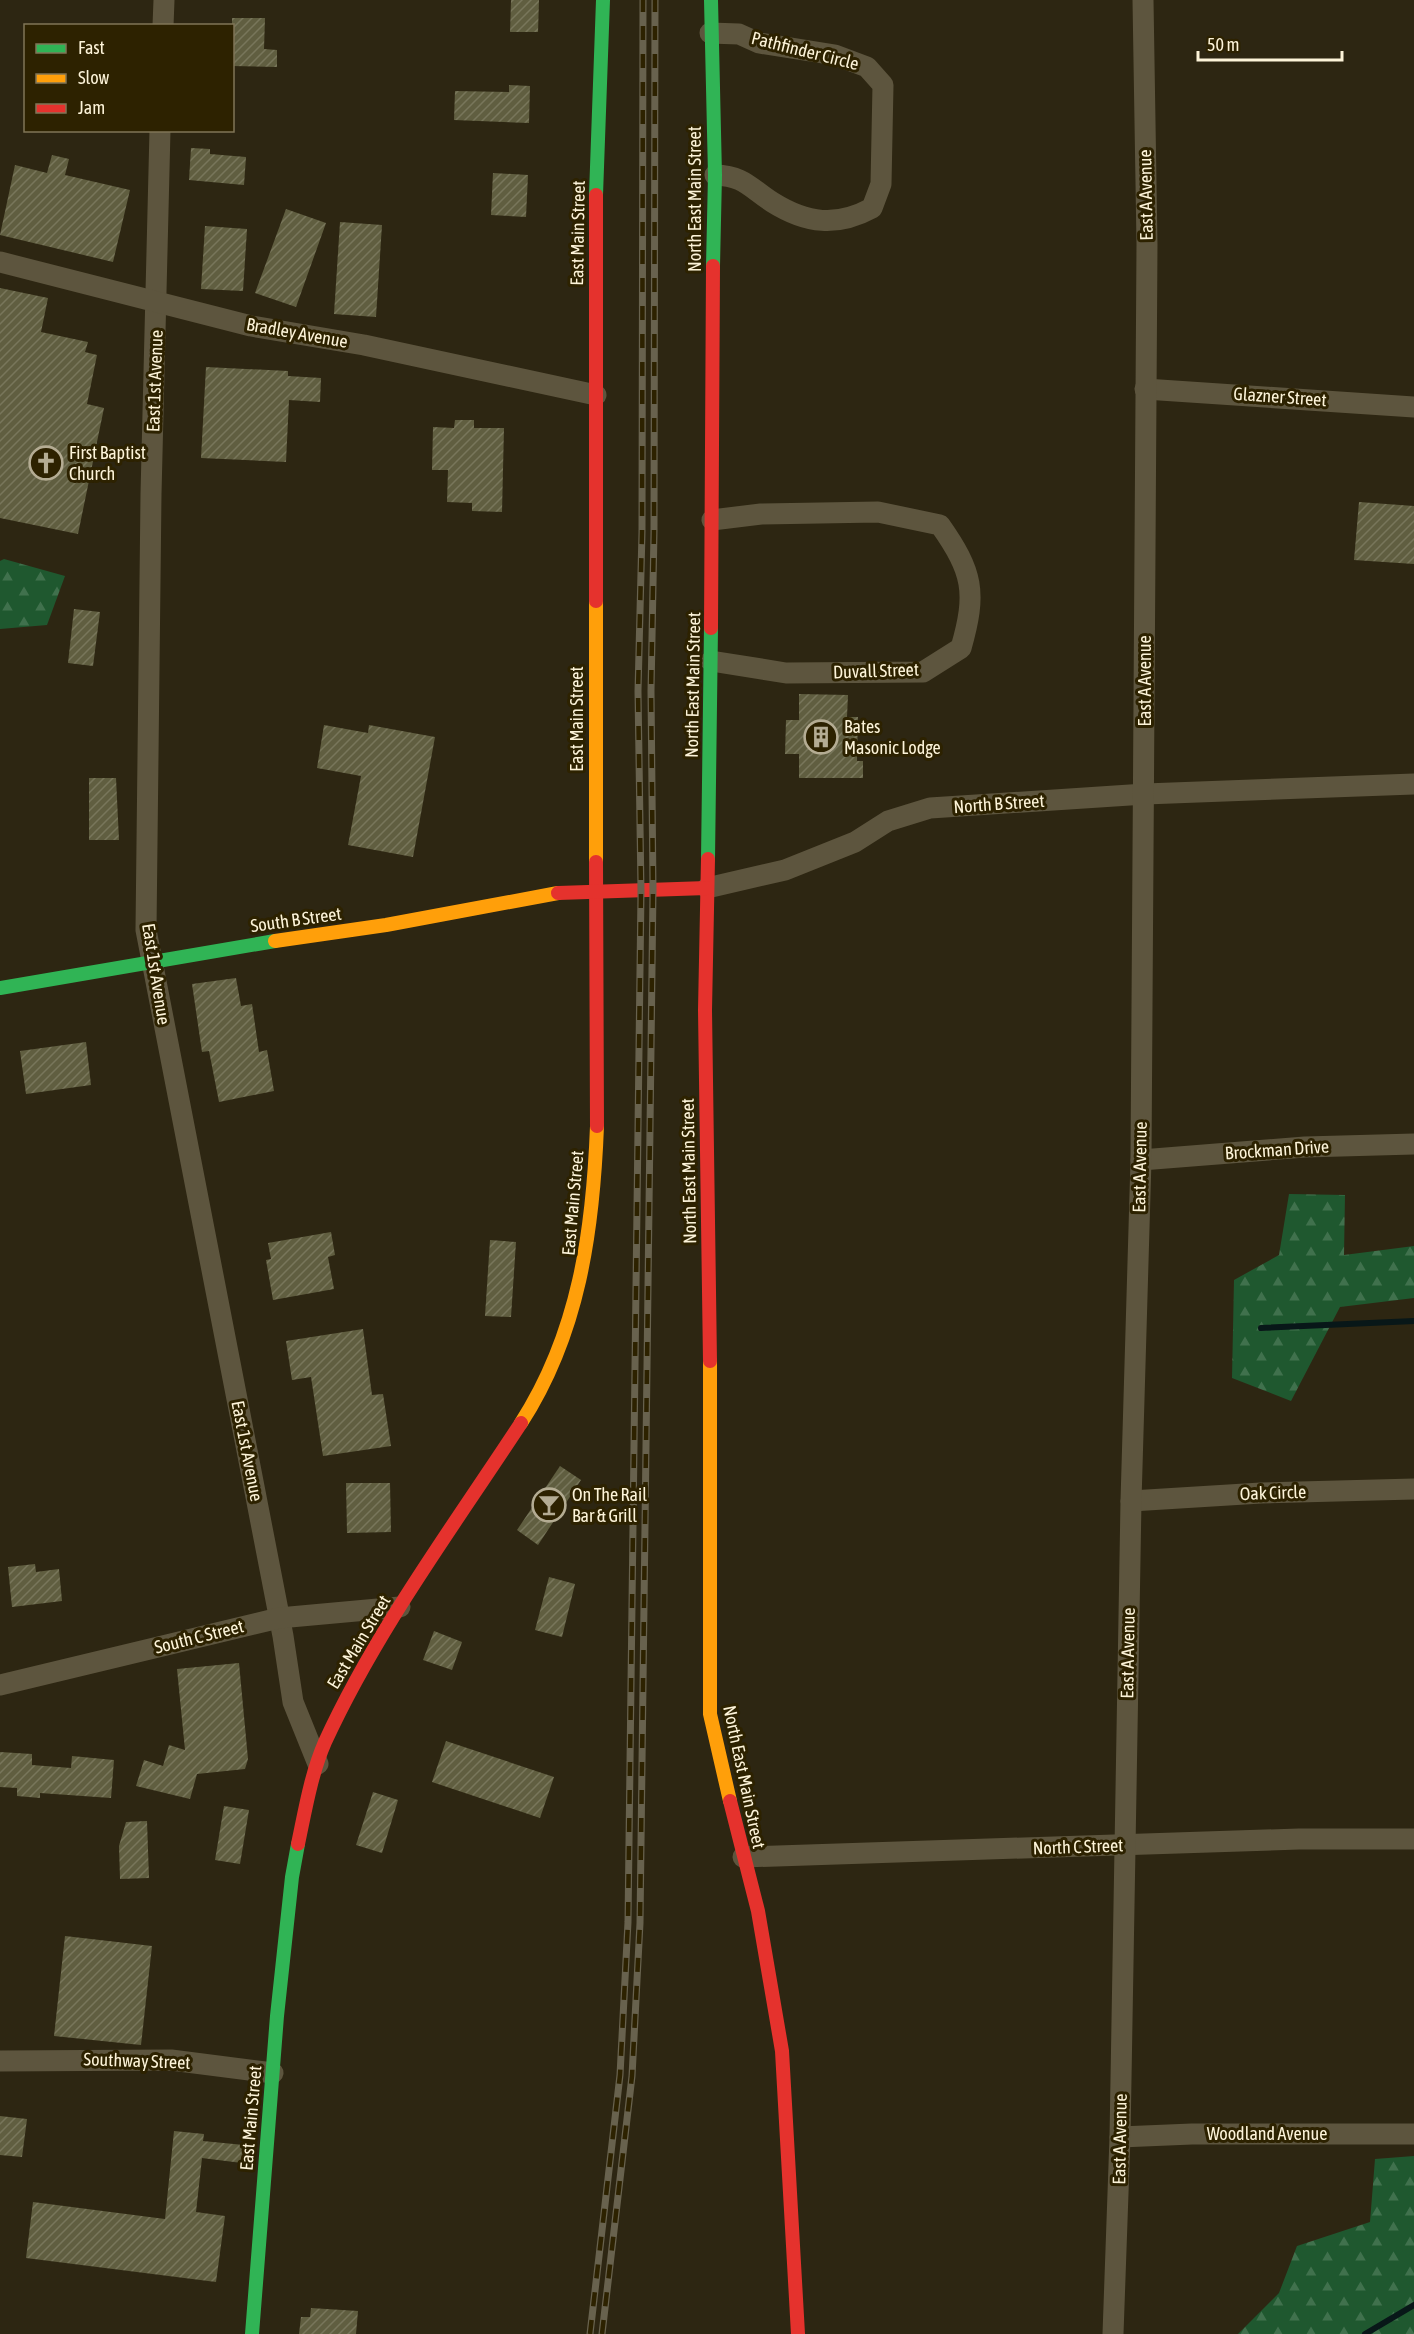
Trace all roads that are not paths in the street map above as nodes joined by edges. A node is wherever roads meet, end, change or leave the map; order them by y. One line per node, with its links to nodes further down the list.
1 (164, 0): 5 (street)
2 (603, 0): 12 (street, East Main Street)
3 (711, 0): 6 (street, North East Main Street)
4 (1143, 0): 11 (street, East A Avenue)
5 (164, 24)
6 (710, 33): 8 (street, North East Main Street); 8 (street, Pathfinder Circle)
7 (160, 132): 10 (street, East 1st Avenue)
8 (716, 175): 14 (street, North East Main Street)
9 (0, 262): 10 (street, Bradley Avenue)
10 (157, 302): 12 (street, Bradley Avenue); 20 (street, East 1st Avenue)
11 (1145, 388): 13 (street, Glazner Street); 17 (street, East A Avenue)
12 (596, 395): 19 (street, East Main Street)
13 (1414, 407)
14 (712, 520): 15 (street, North East Main Street); 15 (street, Duvall Street)
15 (711, 661): 18 (street, North East Main Street)
16 (1414, 784): 17 (street, North B Street)
17 (1145, 795): 18 (street, North B Street); 23 (street, East A Avenue)
18 (707, 888): 19 (street, North B Street); 32 (street, North East Main Street)
19 (598, 892): 20 (street, South B Street); 26 (street, East Main Street)
20 (152, 962): 21 (street, South B Street); 27 (street, East 1st Avenue)
21 (0, 988)
22 (1414, 1144): 23 (street, Brockman Drive)
23 (1141, 1160): 25 (street, East A Avenue)
24 (1414, 1489): 25 (street, Oak Circle)
25 (1131, 1501): 31 (street, East A Avenue)
26 (400, 1607): 27 (street, South C Street); 29 (street, East Main Street)
27 (279, 1618): 28 (street, South C Street); 29 (street, East 1st Avenue)
28 (0, 1685)
29 (318, 1764): 34 (street, East Main Street)
30 (1414, 1839): 31 (street, North C Street)
31 (1124, 1846): 32 (street, North C Street); 36 (street, East A Avenue)
32 (743, 1857): 38 (street, North East Main Street)
33 (0, 2061): 34 (street, Southway Street)
34 (273, 2073): 37 (street, East Main Street)
35 (1414, 2134): 36 (street, Woodland Avenue)
36 (1120, 2137): 39 (street, East A Avenue)
37 (252, 2334)
38 (798, 2334)
39 (1113, 2334)

